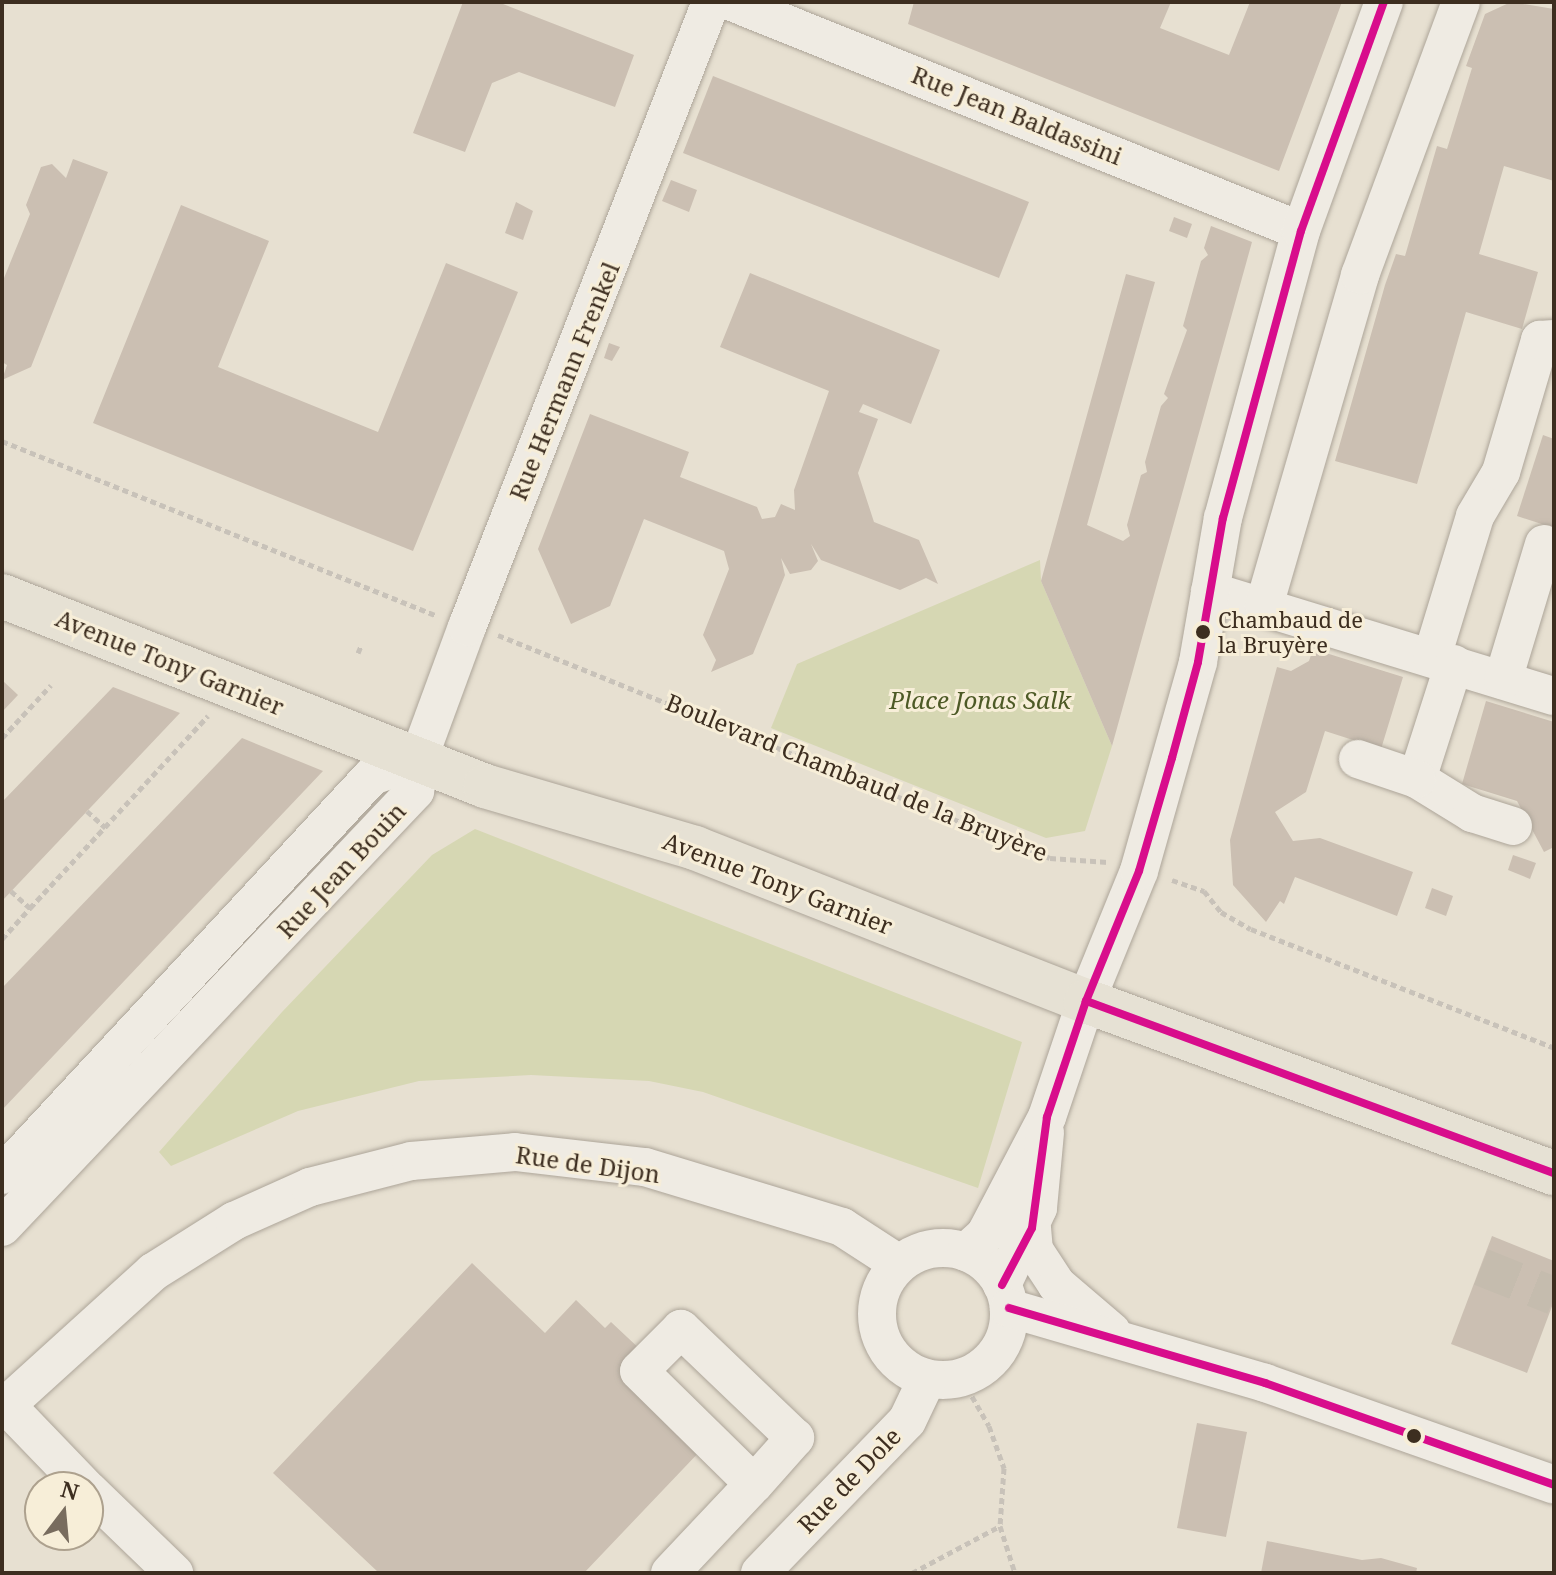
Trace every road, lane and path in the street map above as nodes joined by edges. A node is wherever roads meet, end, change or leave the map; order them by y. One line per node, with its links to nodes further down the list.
1 (711, 2): 12 (street, Rue Hermann Frenkel)
2 (732, 2): 5 (street, Rue Jean Baldassini)
3 (1384, 2): 5 (street)
4 (1461, 2): 11 (street)
5 (1301, 231): 9 (street)
6 (1554, 339): 15 (street)
7 (2, 441): 12 (path)
8 (1544, 544): 16 (street)
9 (1210, 591): 11 (street); 27 (street)
10 (2, 596): 22 (main road, Avenue Tony Garnier)
11 (1264, 606): 15 (street)
12 (467, 627): 22 (street, Rue Hermann Frenkel); 27 (path, Boulevard Chambaud de la Bruyère)
13 (361, 646): 14 (path)
14 (358, 653)
15 (1443, 661): 16 (street); 23 (street)
16 (1503, 680): 18 (street)
17 (51, 685): 20 (path)
18 (1554, 696)
19 (203, 723): 26 (path)
20 (2, 738)
21 (1358, 759): 23 (street)
22 (418, 760): 31 (main road, Avenue Tony Garnier); 35 (street, Rue Jean Bouin); 36 (street, Rue Jean Bouin)
23 (1417, 779): 25 (street)
24 (87, 811): 26 (path)
25 (1513, 826)
26 (106, 828): 29 (path)
27 (1139, 871): 31 (street); 32 (path, Boulevard Chambaud de la Bruyère)
28 (11, 891): 29 (path)
29 (30, 908): 30 (path)
30 (2, 939)
31 (1086, 1001): 33 (street); 34 (main road, Avenue Tony Garnier)
32 (1554, 1048)
33 (1047, 1117): 37 (street); 38 (street)
34 (1554, 1173)
35 (2, 1175)
36 (2, 1227)
37 (1032, 1228): 40 (street); 41 (street)
38 (966, 1252): 39 (street); 40 (street)
39 (899, 1264): 42 (street); 43 (street, Rue de Dijon)
40 (1006, 1296): 41 (street); 42 (street)
41 (1121, 1339): 46 (street)
42 (944, 1379): 48 (path); 51 (street, Rue de Dole)
43 (4, 1407): 44 (street)
44 (68, 1471)
45 (754, 1484): 50 (street)
46 (1554, 1485)
47 (104, 1506): 49 (street)
48 (1000, 1526): 52 (path); 53 (path)
49 (174, 1573)
50 (670, 1573)
51 (760, 1573)
52 (912, 1573)
53 (1015, 1573)

